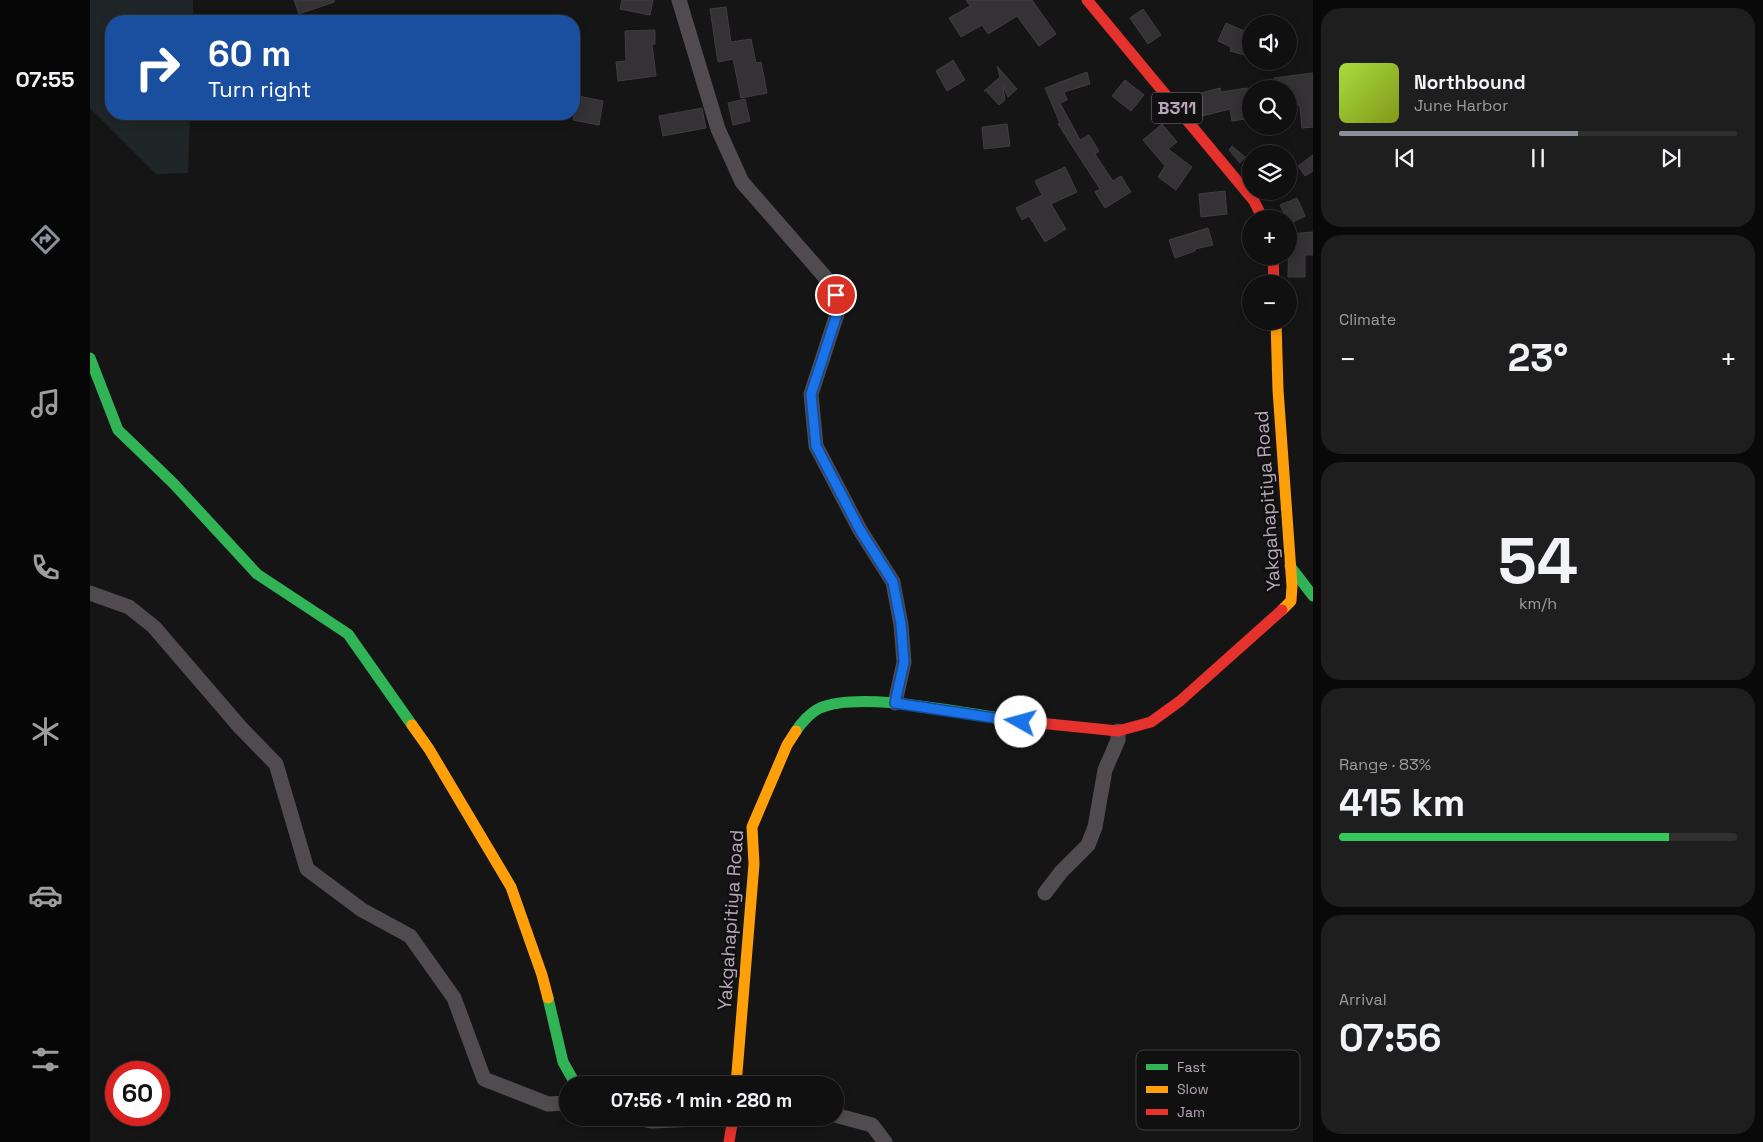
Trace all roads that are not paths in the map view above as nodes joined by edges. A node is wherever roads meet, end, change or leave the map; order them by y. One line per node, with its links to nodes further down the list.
1 (679, 0): 10 (street)
2 (1087, 0): 3 (main road, B311)
3 (1258, 210)
4 (1276, 330): 6 (main road, Yakgahapitiya Road)
5 (90, 358): 13 (main road)
6 (1290, 566): 8 (main road); 9 (main road, Yakgahapitiya Road)
7 (90, 593): 15 (street)
8 (1313, 597): 9 (street)
9 (1291, 601): 11 (main road, Yakgahapitiya Road)
10 (895, 703): 11 (main road, Yakgahapitiya Road); 14 (main road, Yakgahapitiya Road)
11 (1118, 731): 12 (street)
12 (1045, 893)
13 (571, 1076)
14 (737, 1076)
15 (559, 1103)
16 (844, 1117): 19 (street)
17 (732, 1126): 18 (main road)
18 (729, 1142)
19 (885, 1142)

